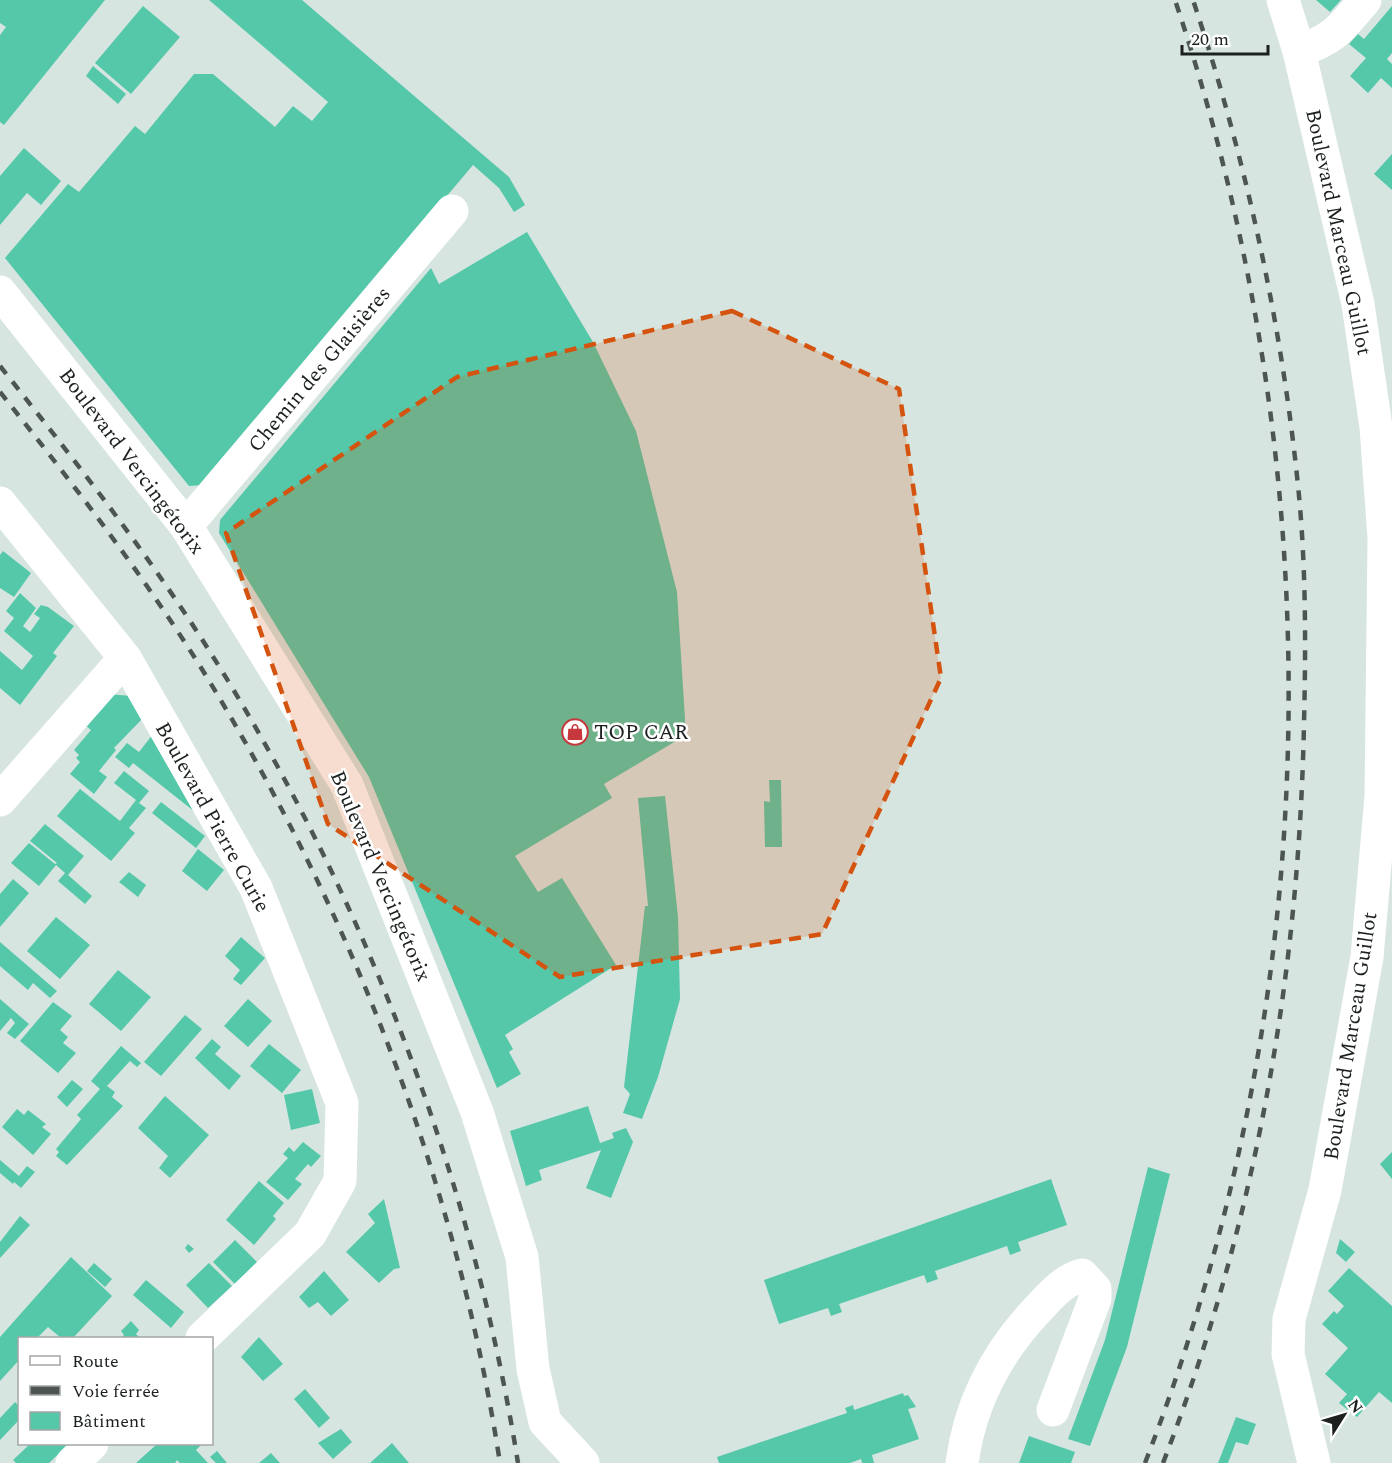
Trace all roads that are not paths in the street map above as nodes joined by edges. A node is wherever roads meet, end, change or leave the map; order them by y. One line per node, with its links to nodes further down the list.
1 (1283, 0): 3 (street, Boulevard Marceau Guillot)
2 (1365, 0): 3 (street)
3 (1299, 51): 9 (street, Boulevard Marceau Guillot)
4 (452, 211): 7 (street, Chemin des Glaisières)
5 (0, 292): 7 (street, Boulevard Vercingétorix)
6 (0, 503): 8 (street, Boulevard Pierre Curie)
7 (186, 526): 15 (street, Boulevard Vercingétorix)
8 (125, 658): 10 (street); 11 (street, Boulevard Pierre Curie)
9 (1386, 796): 17 (street, Boulevard Marceau Guillot)
10 (0, 800)
11 (203, 1337)
12 (1053, 1410): 16 (street)
13 (90, 1445): 14 (street)
14 (72, 1463)
15 (583, 1463)
16 (962, 1463)
17 (1314, 1463)

